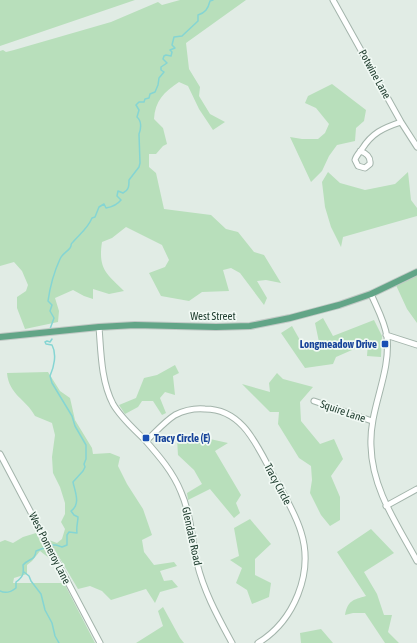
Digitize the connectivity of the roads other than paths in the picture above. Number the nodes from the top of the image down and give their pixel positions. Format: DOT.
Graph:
graph roads {
  1 [pos="333,0"];
  2 [pos="401,122"];
  3 [pos="417,147"];
  4 [pos="360,151"];
  5 [pos="417,272"];
  6 [pos="371,294"];
  7 [pos="99,327"];
  8 [pos="386,335"];
  9 [pos="0,337"];
  10 [pos="417,346"];
  11 [pos="314,401"];
  12 [pos="372,421"];
  13 [pos="146,441"];
  14 [pos="0,454"];
  15 [pos="417,489"];
  16 [pos="386,506"];
  17 [pos="417,561"];
  18 [pos="100,643"];
  19 [pos="232,643"];
  20 [pos="258,643"];
  1 -- 2 [label="street, Potwine Lane"];
  2 -- 3 [label="street, Potwine Lane"];
  2 -- 4 [label="street"];
  5 -- 6 [label="main road, West Street"];
  6 -- 7 [label="main road, West Street"];
  6 -- 8 [label="street"];
  7 -- 9 [label="main road, West Street"];
  7 -- 13 [label="street, Glendale Road"];
  8 -- 10 [label="street"];
  8 -- 12 [label="street"];
  11 -- 12 [label="street, Squire Lane"];
  12 -- 16 [label="street"];
  13 -- 19 [label="street, Glendale Road"];
  13 -- 20 [label="street, Tracy Circle"];
  14 -- 18 [label="street, West Pomeroy Lane"];
  15 -- 16 [label="street"];
  16 -- 17 [label="street"];
}
